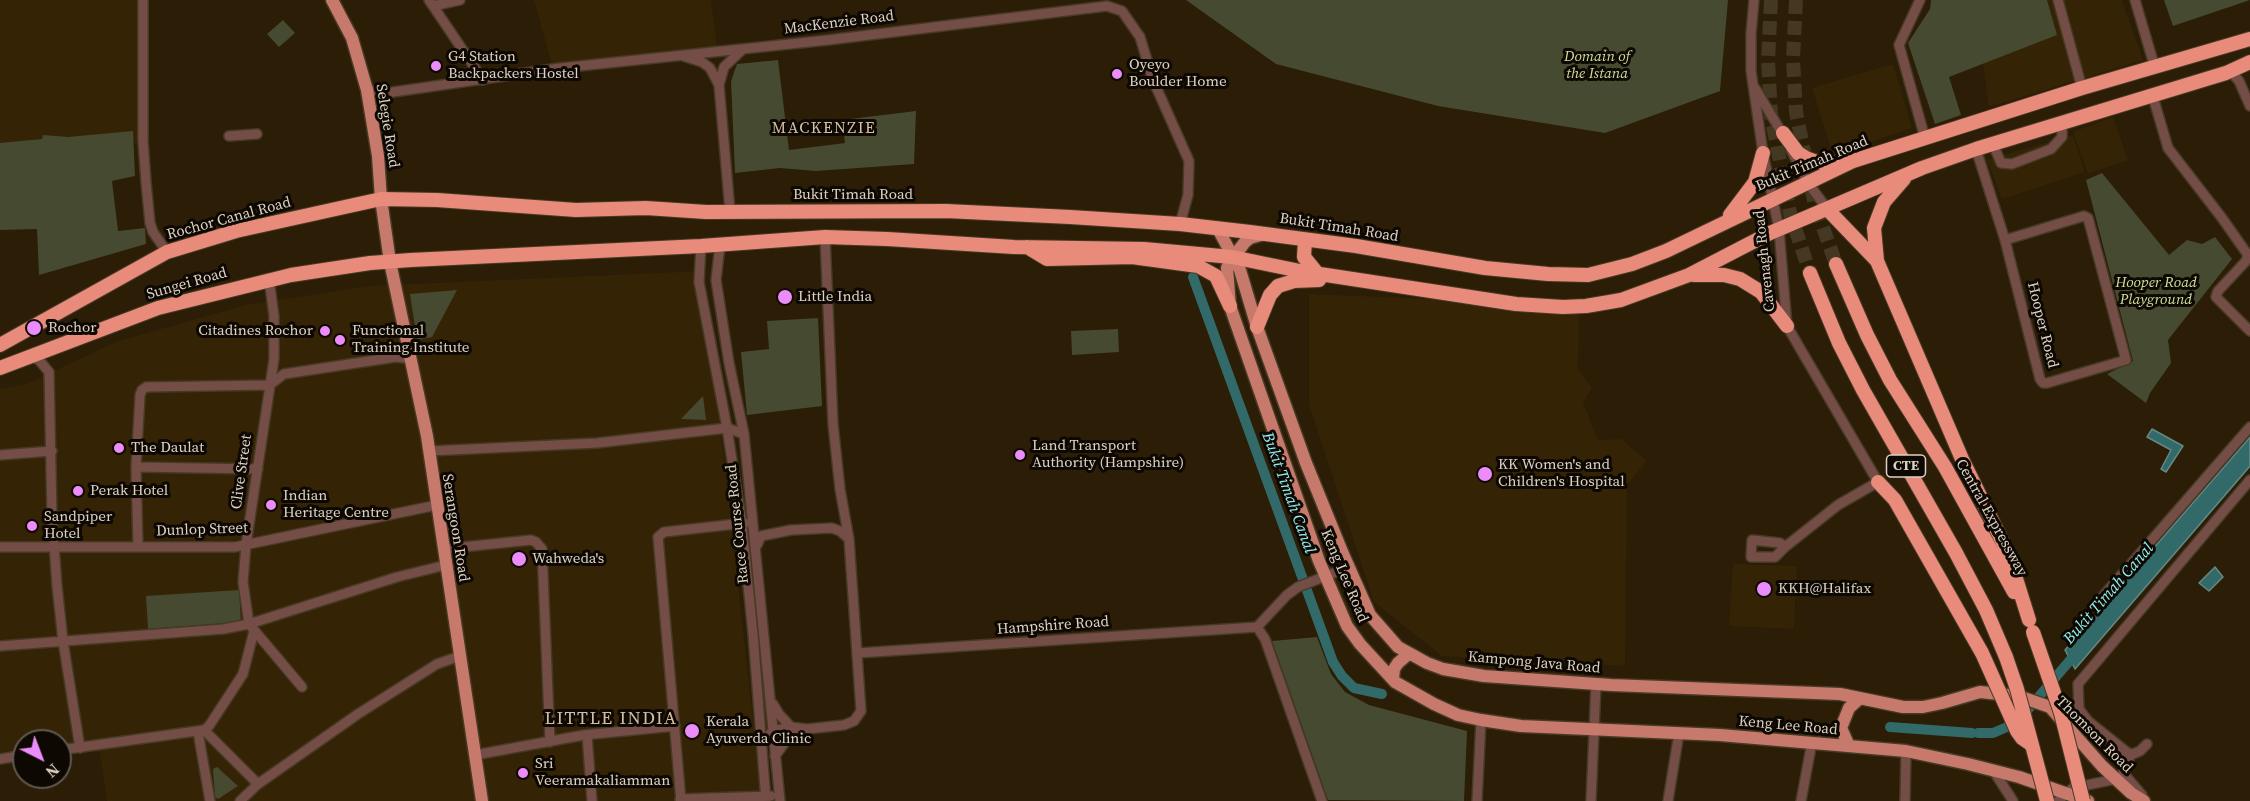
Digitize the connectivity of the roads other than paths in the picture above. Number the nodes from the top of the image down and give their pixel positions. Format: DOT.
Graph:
graph roads {
  1 [pos="143,0"];
  2 [pos="332,0"];
  3 [pos="460,0"];
  4 [pos="1122,0"];
  5 [pos="1754,0"];
  6 [pos="1920,0"];
  7 [pos="2058,0"];
  8 [pos="2135,0"];
  9 [pos="431,3"];
  10 [pos="1122,11"];
  11 [pos="2250,29"];
  12 [pos="2250,39"];
  13 [pos="744,49"];
  14 [pos="681,55"];
  15 [pos="2188,58"];
  16 [pos="2250,62"];
  17 [pos="2155,68"];
  18 [pos="2250,70"];
  19 [pos="2229,73"];
  20 [pos="483,80"];
  21 [pos="719,85"];
  22 [pos="1753,86"];
  23 [pos="2082,88"];
  24 [pos="367,90"];
  25 [pos="2152,97"];
  26 [pos="2250,106"];
  27 [pos="2062,124"];
  28 [pos="1783,133"];
  29 [pos="257,134"];
  30 [pos="229,136"];
  31 [pos="1925,138"];
  32 [pos="1994,144"];
  33 [pos="1976,149"];
  34 [pos="1764,153"];
  35 [pos="1853,161"];
  36 [pos="1907,175"];
  37 [pos="1808,183"];
  38 [pos="381,199"];
  39 [pos="1773,199"];
  40 [pos="1828,210"];
  41 [pos="730,211"];
  42 [pos="1725,221"];
  43 [pos="1180,224"];
  44 [pos="1218,229"];
  45 [pos="1779,229"];
  46 [pos="1268,234"];
  47 [pos="825,237"];
  48 [pos="1305,240"];
  49 [pos="2004,240"];
  50 [pos="720,245"];
  51 [pos="701,246"];
  52 [pos="1027,247"];
  53 [pos="167,252"];
  54 [pos="1232,257"];
  55 [pos="1877,261"];
  56 [pos="390,262"];
  57 [pos="1836,264"];
  58 [pos="1317,273"];
  59 [pos="1810,273"];
  60 [pos="1689,275"];
  61 [pos="1348,278"];
  62 [pos="268,279"];
  63 [pos="1230,306"];
  64 [pos="1787,326"];
  65 [pos="1257,327"];
  66 [pos="2250,331"];
  67 [pos="725,337"];
  68 [pos="710,339"];
  69 [pos="1,342"];
  70 [pos="31,357"];
  71 [pos="407,358"];
  72 [pos="0,368"];
  73 [pos="274,381"];
  74 [pos="2250,427"];
  75 [pos="727,428"];
  76 [pos="744,434"];
  77 [pos="52,451"];
  78 [pos="429,451"];
  79 [pos="0,455"];
  80 [pos="136,467"];
  81 [pos="258,469"];
  82 [pos="2250,480"];
  83 [pos="1878,482"];
  84 [pos="437,505"];
  85 [pos="753,517"];
  86 [pos="742,525"];
  87 [pos="849,539"];
  88 [pos="246,545"];
  89 [pos="0,547"];
  90 [pos="54,547"];
  91 [pos="138,547"];
  92 [pos="756,547"];
  93 [pos="1785,547"];
  94 [pos="443,549"];
  95 [pos="446,566"];
  96 [pos="1349,567"];
  97 [pos="1321,578"];
  98 [pos="2104,595"];
  99 [pos="2031,626"];
  100 [pos="251,627"];
  101 [pos="1257,627"];
  102 [pos="63,641"];
  103 [pos="0,646"];
  104 [pos="858,652"];
  105 [pos="1412,654"];
  106 [pos="460,656"];
  107 [pos="1393,679"];
  108 [pos="1596,684"];
  109 [pos="302,687"];
  110 [pos="2023,698"];
  111 [pos="1859,699"];
  112 [pos="770,700"];
  113 [pos="1481,720"];
  114 [pos="675,726"];
  115 [pos="791,727"];
  116 [pos="1595,728"];
  117 [pos="807,729"];
  118 [pos="201,731"];
  119 [pos="773,731"];
  120 [pos="1679,733"];
  121 [pos="587,735"];
  122 [pos="550,742"];
  123 [pos="1812,742"];
  124 [pos="2146,744"];
  125 [pos="2032,745"];
  126 [pos="1849,746"];
  127 [pos="80,748"];
  128 [pos="2120,748"];
  129 [pos="72,749"];
  130 [pos="763,751"];
  131 [pos="1906,751"];
  132 [pos="476,755"];
  133 [pos="775,756"];
  134 [pos="1993,770"];
  135 [pos="2116,779"];
  136 [pos="258,784"];
  137 [pos="766,798"];
  138 [pos="780,798"];
  139 [pos="481,800"];
  140 [pos="680,800"];
  141 [pos="210,801"];
  142 [pos="240,801"];
  143 [pos="592,801"];
  144 [pos="1322,801"];
  145 [pos="1477,801"];
  146 [pos="1591,801"];
  147 [pos="1668,801"];
  148 [pos="1801,801"];
  149 [pos="1905,801"];
  150 [pos="2013,801"];
  151 [pos="2047,801"];
  152 [pos="2058,801"];
  153 [pos="2083,801"];
  154 [pos="2088,801"];
  155 [pos="2146,801"];
  1 -- 53 [label="street"];
  2 -- 24 [label="main road, Selegie Road"];
  3 -- 9 [label="street"];
  4 -- 10 [label="street"];
  5 -- 22 [label="street, Cavenagh Road"];
  6 -- 31 [label="street"];
  7 -- 23 [label="street"];
  8 -- 17 [label="street"];
  9 -- 20 [label="street"];
  10 -- 13 [label="street, MacKenzie Road"];
  10 -- 43 [label="street"];
  11 -- 15 [label="highway"];
  12 -- 15 [label="highway, Bukit Timah Road"];
  13 -- 14 [label="street, MacKenzie Road"];
  13 -- 21 [label="street"];
  14 -- 20 [label="street, MacKenzie Road"];
  14 -- 21 [label="street"];
  15 -- 17 [label="highway, Bukit Timah Road"];
  16 -- 19 [label="highway"];
  17 -- 23 [label="highway, Bukit Timah Road"];
  18 -- 19 [label="highway"];
  19 -- 25 [label="highway"];
  19 -- 26 [label="street"];
  20 -- 24 [label="street, MacKenzie Road"];
  21 -- 41 [label="street"];
  22 -- 28 [label="street"];
  22 -- 34 [label="street, Cavenagh Road"];
  23 -- 31 [label="highway, Bukit Timah Road"];
  24 -- 38 [label="main road, Selegie Road"];
  25 -- 27 [label="highway"];
  25 -- 66 [label="street"];
  27 -- 32 [label="highway"];
  27 -- 32 [label="street"];
  28 -- 35 [label="highway"];
  28 -- 37 [label="street"];
  29 -- 30 [label="street"];
  31 -- 35 [label="highway, Bukit Timah Road"];
  32 -- 33 [label="highway"];
  33 -- 36 [label="highway"];
  33 -- 49 [label="street, Hooper Road"];
  34 -- 39 [label="street, Cavenagh Road"];
  34 -- 42 [label="highway"];
  35 -- 37 [label="highway, Bukit Timah Road"];
  36 -- 40 [label="highway"];
  36 -- 55 [label="highway"];
  37 -- 39 [label="highway, Bukit Timah Road"];
  37 -- 40 [label="street"];
  38 -- 41 [label="highway, Bukit Timah Road"];
  38 -- 53 [label="highway, Rochor Canal Road"];
  38 -- 56 [label="main road, Selegie Road"];
  39 -- 42 [label="highway, Bukit Timah Road"];
  39 -- 45 [label="street, Cavenagh Road"];
  40 -- 45 [label="highway"];
  40 -- 55 [label="highway"];
  41 -- 43 [label="highway, Bukit Timah Road"];
  42 -- 48 [label="highway, Bukit Timah Road"];
  43 -- 44 [label="highway, Bukit Timah Road"];
  44 -- 46 [label="highway, Bukit Timah Road"];
  44 -- 54 [label="main road, Kampong Java Road"];
  45 -- 60 [label="highway"];
  45 -- 64 [label="street, Cavenagh Road"];
  46 -- 48 [label="highway, Bukit Timah Road"];
  46 -- 54 [label="main road"];
  47 -- 50 [label="highway"];
  47 -- 52 [label="highway"];
  47 -- 87 [label="street"];
  48 -- 58 [label="highway"];
  49 -- 49 [label="street, Hooper Road"];
  50 -- 51 [label="highway"];
  50 -- 67 [label="street, Race Course Road"];
  51 -- 56 [label="highway"];
  51 -- 68 [label="street, Race Course Road"];
  52 -- 54 [label="highway"];
  52 -- 63 [label="highway"];
  53 -- 69 [label="highway, Rochor Canal Road"];
  54 -- 58 [label="highway"];
  54 -- 63 [label="main road, Keng Lee Road"];
  54 -- 65 [label="main road, Kampong Java Road"];
  55 -- 99 [label="highway"];
  56 -- 62 [label="highway, Sungei Road"];
  56 -- 71 [label="main road, Serangoon Road"];
  57 -- 99 [label="highway, Central Expressway / CTE"];
  58 -- 61 [label="highway"];
  59 -- 125 [label="highway, CTE, bridge"];
  60 -- 61 [label="highway"];
  60 -- 64 [label="highway"];
  61 -- 65 [label="highway"];
  62 -- 70 [label="highway, Sungei Road"];
  62 -- 73 [label="street, Clive Street"];
  63 -- 97 [label="main road, Keng Lee Road"];
  64 -- 83 [label="street, Cavenagh Road"];
  65 -- 96 [label="main road, Kampong Java Road"];
  67 -- 68 [label="street"];
  67 -- 76 [label="street, Race Course Road"];
  68 -- 75 [label="street, Race Course Road"];
  70 -- 72 [label="highway, Sungei Road"];
  70 -- 77 [label="street"];
  71 -- 73 [label="street"];
  71 -- 78 [label="main road, Serangoon Road"];
  73 -- 80 [label="street"];
  73 -- 81 [label="street, Clive Street"];
  74 -- 98 [label="street"];
  75 -- 76 [label="street"];
  75 -- 78 [label="street"];
  75 -- 86 [label="street, Race Course Road"];
  76 -- 85 [label="street, Race Course Road"];
  77 -- 79 [label="street"];
  77 -- 90 [label="street"];
  78 -- 84 [label="main road, Serangoon Road"];
  80 -- 81 [label="street"];
  80 -- 91 [label="street"];
  81 -- 88 [label="street, Clive Street"];
  82 -- 128 [label="street"];
  83 -- 93 [label="street"];
  83 -- 125 [label="highway, bridge"];
  84 -- 88 [label="street, Dunlop Street"];
  84 -- 94 [label="main road, Serangoon Road"];
  85 -- 86 [label="street"];
  85 -- 92 [label="street, Race Course Road"];
  86 -- 114 [label="street"];
  86 -- 130 [label="street, Race Course Road"];
  87 -- 92 [label="street"];
  87 -- 104 [label="street"];
  88 -- 91 [label="street, Dunlop Street"];
  88 -- 100 [label="street, Clive Street"];
  89 -- 90 [label="street, Dunlop Street"];
  90 -- 91 [label="street, Dunlop Street"];
  90 -- 102 [label="street"];
  92 -- 112 [label="street, Race Course Road"];
  94 -- 95 [label="main road, Serangoon Road"];
  94 -- 122 [label="street"];
  95 -- 100 [label="street"];
  95 -- 106 [label="main road, Serangoon Road"];
  96 -- 97 [label="street"];
  96 -- 105 [label="main road, Kampong Java Road"];
  97 -- 101 [label="street"];
  97 -- 107 [label="main road, Keng Lee Road"];
  99 -- 153 [label="highway, Central Expressway / CTE, bridge"];
  100 -- 102 [label="street"];
  100 -- 109 [label="street"];
  100 -- 118 [label="street"];
  101 -- 104 [label="street, Hampshire Road"];
  101 -- 144 [label="street"];
  102 -- 103 [label="street"];
  102 -- 127 [label="street"];
  104 -- 117 [label="street"];
  105 -- 107 [label="main road"];
  105 -- 108 [label="main road, Kampong Java Road"];
  106 -- 132 [label="main road, Serangoon Road"];
  106 -- 136 [label="street"];
  107 -- 113 [label="main road, Keng Lee Road"];
  108 -- 111 [label="main road, Kampong Java Road"];
  108 -- 116 [label="street"];
  110 -- 111 [label="main road, Kampong Java Road"];
  110 -- 135 [label="main road, Thomson Road"];
  111 -- 126 [label="main road"];
  112 -- 115 [label="street"];
  112 -- 119 [label="street, Race Course Road"];
  113 -- 116 [label="main road, Keng Lee Road"];
  113 -- 145 [label="street"];
  114 -- 121 [label="street"];
  114 -- 140 [label="street"];
  115 -- 117 [label="street"];
  115 -- 119 [label="street"];
  116 -- 120 [label="main road, Keng Lee Road"];
  116 -- 146 [label="street"];
  117 -- 133 [label="street"];
  118 -- 127 [label="street"];
  118 -- 136 [label="street"];
  118 -- 141 [label="street"];
  119 -- 130 [label="street"];
  119 -- 133 [label="street, Race Course Road"];
  120 -- 123 [label="main road, Keng Lee Road"];
  120 -- 147 [label="street"];
  121 -- 122 [label="street"];
  121 -- 143 [label="street"];
  122 -- 132 [label="street"];
  123 -- 126 [label="main road, Keng Lee Road"];
  123 -- 148 [label="street"];
  124 -- 128 [label="street"];
  125 -- 151 [label="highway, CTE, bridge"];
  126 -- 131 [label="main road, Keng Lee Road"];
  127 -- 129 [label="street"];
  128 -- 155 [label="street"];
  130 -- 137 [label="street, Race Course Road"];
  131 -- 134 [label="main road, Keng Lee Road"];
  131 -- 149 [label="street"];
  132 -- 139 [label="main road, Serangoon Road"];
  133 -- 138 [label="street, Race Course Road"];
  134 -- 150 [label="street"];
  134 -- 154 [label="main road"];
  135 -- 152 [label="street"];
  135 -- 155 [label="main road, Thomson Road"];
  136 -- 142 [label="street"];
  137 -- 138 [label="street"];
  137 -- 140 [label="street"];
}
